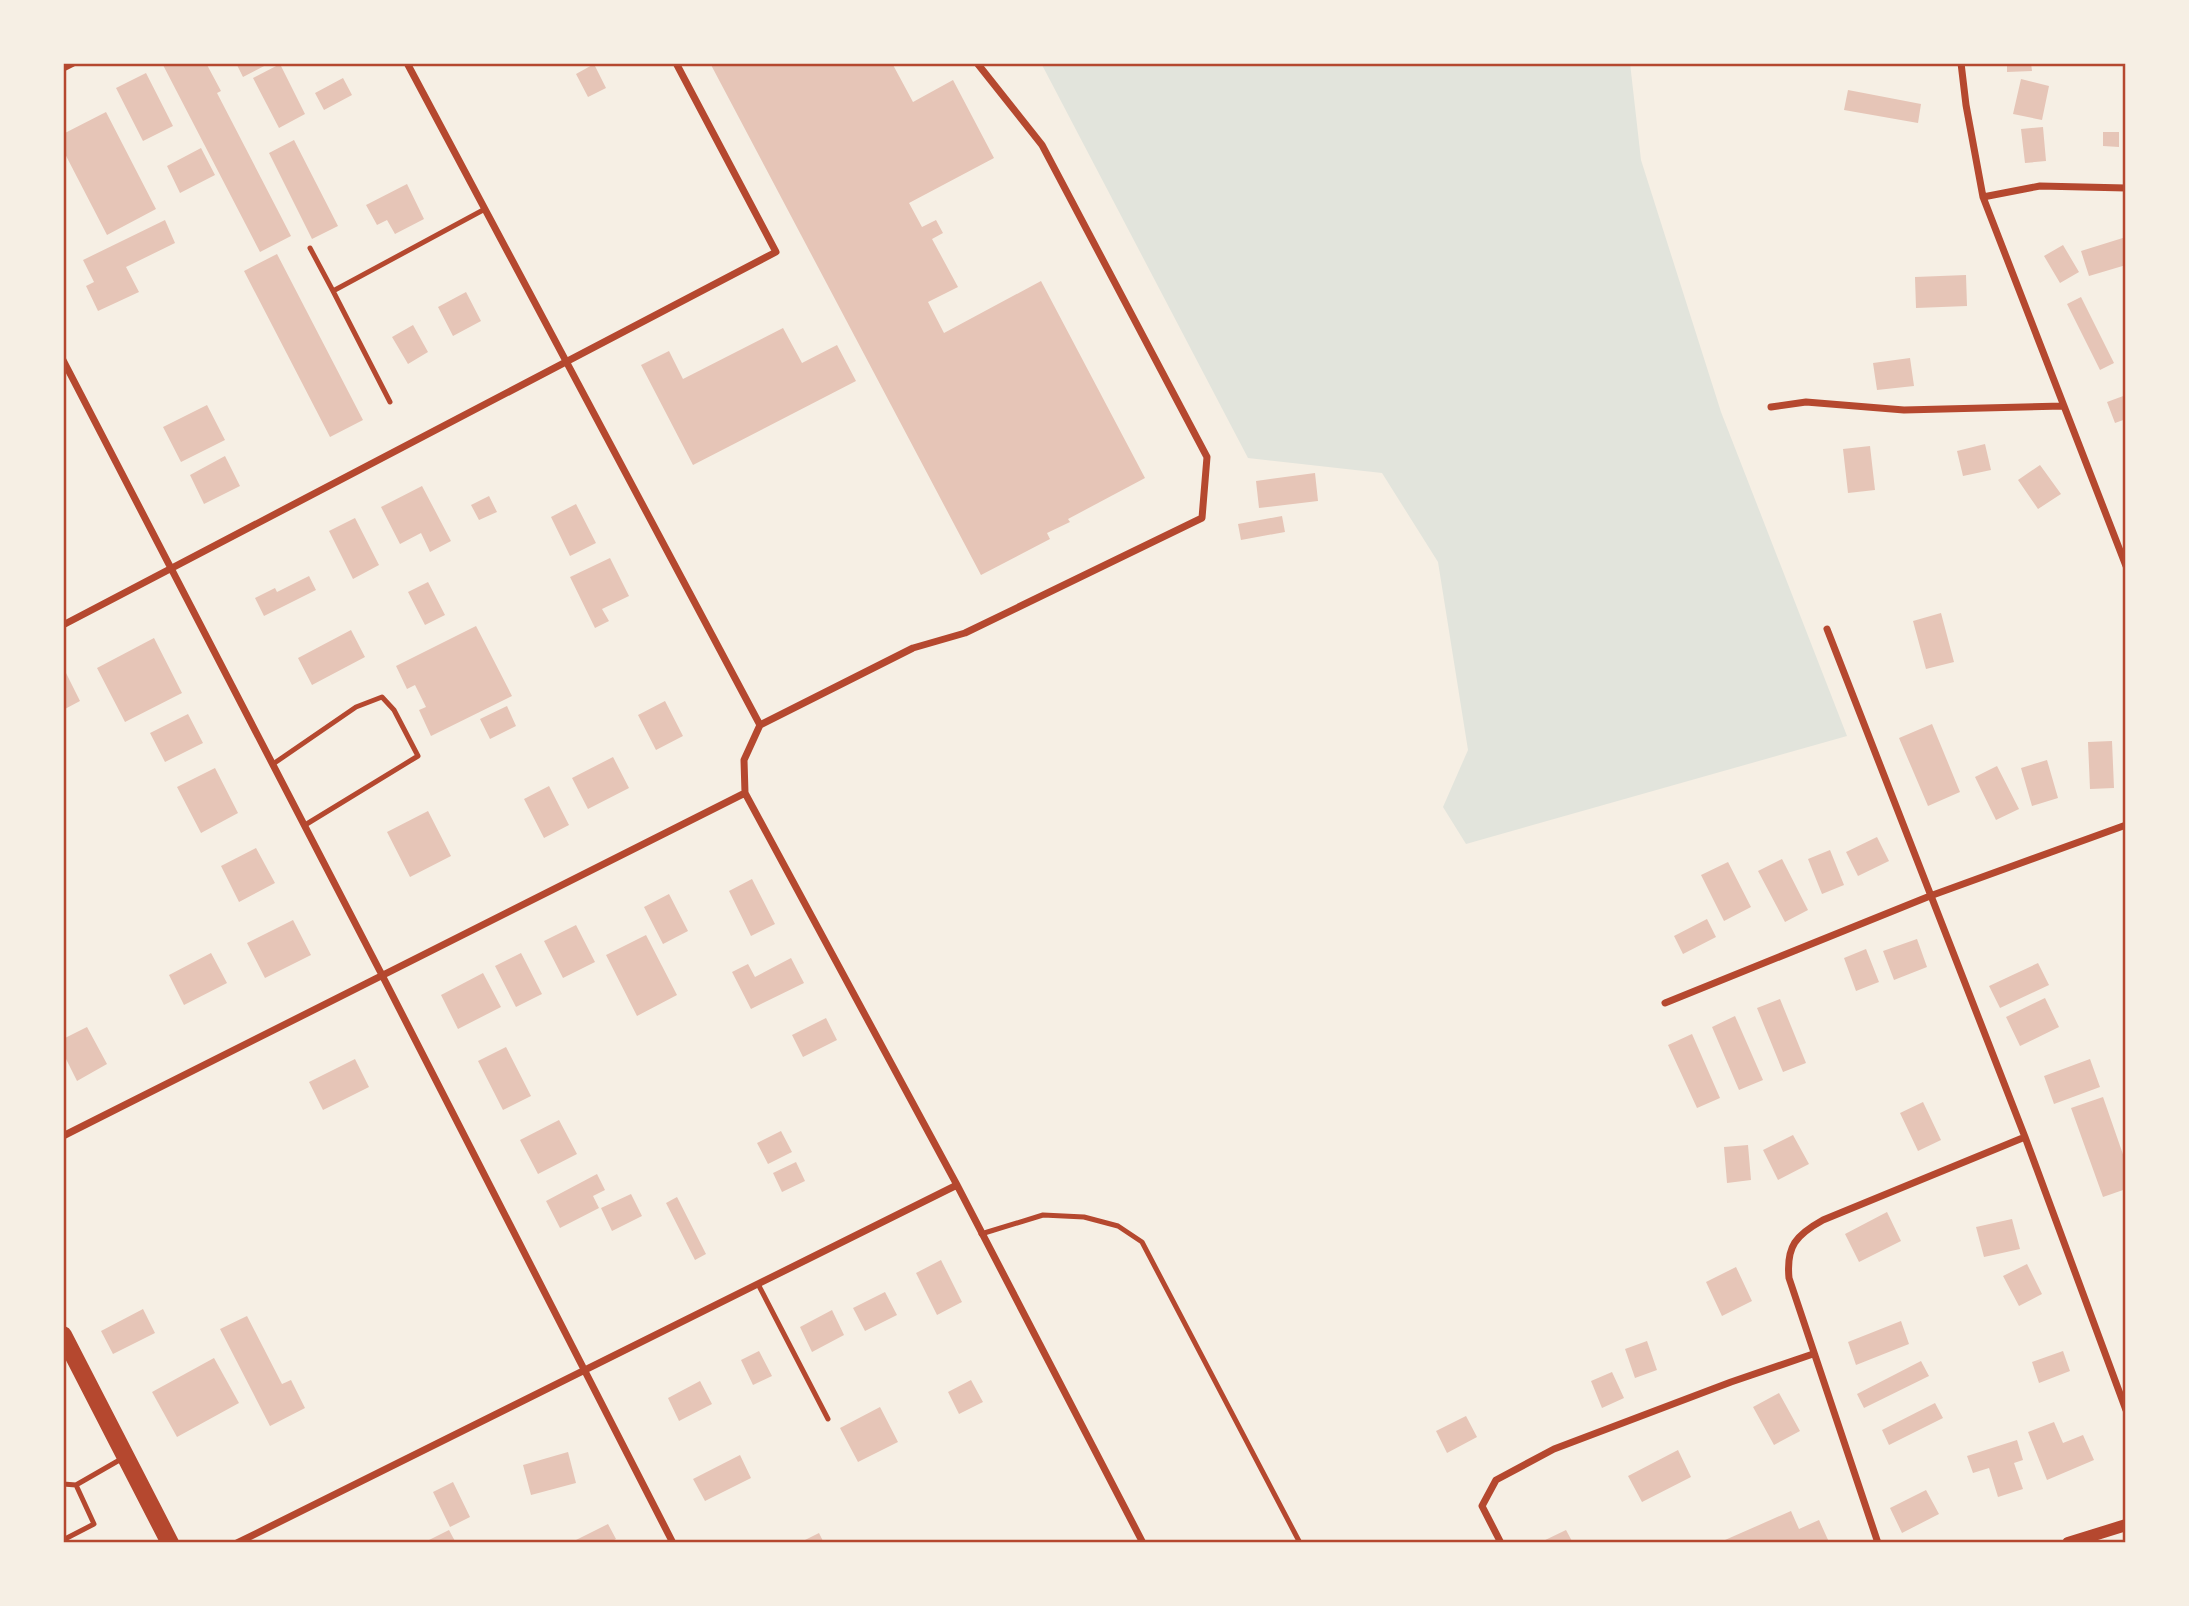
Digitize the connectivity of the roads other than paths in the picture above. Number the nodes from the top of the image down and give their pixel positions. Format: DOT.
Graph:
graph roads {
  1 [pos="73,63"];
  2 [pos="407,63"];
  3 [pos="676,63"];
  4 [pos="977,63"];
  5 [pos="1961,63"];
  6 [pos="63,68"];
  7 [pos="2126,188"];
  8 [pos="1983,197"];
  9 [pos="485,209"];
  10 [pos="310,248"];
  11 [pos="332,291"];
  12 [pos="63,360"];
  13 [pos="567,360"];
  14 [pos="390,402"];
  15 [pos="2063,406"];
  16 [pos="1771,407"];
  17 [pos="2126,566"];
  18 [pos="172,567"];
  19 [pos="63,625"];
  20 [pos="1828,629"];
  21 [pos="760,725"];
  22 [pos="273,764"];
  23 [pos="745,793"];
  24 [pos="305,825"];
  25 [pos="2126,825"];
  26 [pos="1930,896"];
  27 [pos="382,975"];
  28 [pos="1665,1003"];
  29 [pos="63,1136"];
  30 [pos="2025,1137"];
  31 [pos="957,1185"];
  32 [pos="981,1234"];
  33 [pos="758,1284"];
  34 [pos="63,1335"];
  35 [pos="1813,1354"];
  36 [pos="586,1371"];
  37 [pos="2126,1410"];
  38 [pos="828,1419"];
  39 [pos="126,1457"];
  40 [pos="63,1484"];
  41 [pos="76,1485"];
  42 [pos="2126,1525"];
  43 [pos="63,1540"];
  44 [pos="170,1543"];
  45 [pos="237,1543"];
  46 [pos="673,1543"];
  47 [pos="1143,1543"];
  48 [pos="1300,1543"];
  49 [pos="1500,1543"];
  50 [pos="1878,1543"];
  51 [pos="2068,1543"];
  1 -- 6 [label="street"];
  2 -- 9 [label="street"];
  3 -- 13 [label="street"];
  4 -- 21 [label="street"];
  5 -- 8 [label="street"];
  7 -- 8 [label="street"];
  8 -- 15 [label="street"];
  9 -- 11 [label="lane"];
  9 -- 13 [label="street"];
  10 -- 11 [label="lane"];
  11 -- 14 [label="lane"];
  12 -- 18 [label="street"];
  13 -- 18 [label="street"];
  13 -- 21 [label="street"];
  15 -- 16 [label="street"];
  15 -- 17 [label="street"];
  18 -- 19 [label="street"];
  18 -- 22 [label="street"];
  20 -- 26 [label="street"];
  21 -- 23 [label="street"];
  22 -- 24 [label="street"];
  22 -- 24 [label="lane"];
  23 -- 27 [label="street"];
  23 -- 31 [label="street"];
  24 -- 27 [label="street"];
  25 -- 26 [label="street"];
  26 -- 28 [label="street"];
  26 -- 30 [label="street"];
  27 -- 29 [label="street"];
  27 -- 36 [label="street"];
  30 -- 35 [label="street"];
  30 -- 37 [label="street"];
  31 -- 32 [label="street"];
  31 -- 33 [label="street"];
  32 -- 47 [label="street"];
  32 -- 48 [label="lane"];
  33 -- 36 [label="street"];
  33 -- 38 [label="lane"];
  34 -- 39 [label="main road"];
  35 -- 49 [label="street"];
  35 -- 50 [label="street"];
  36 -- 45 [label="street"];
  36 -- 46 [label="street"];
  39 -- 41 [label="lane"];
  39 -- 44 [label="main road"];
  40 -- 41 [label="lane"];
  41 -- 43 [label="lane"];
  42 -- 51 [label="street"];
}
